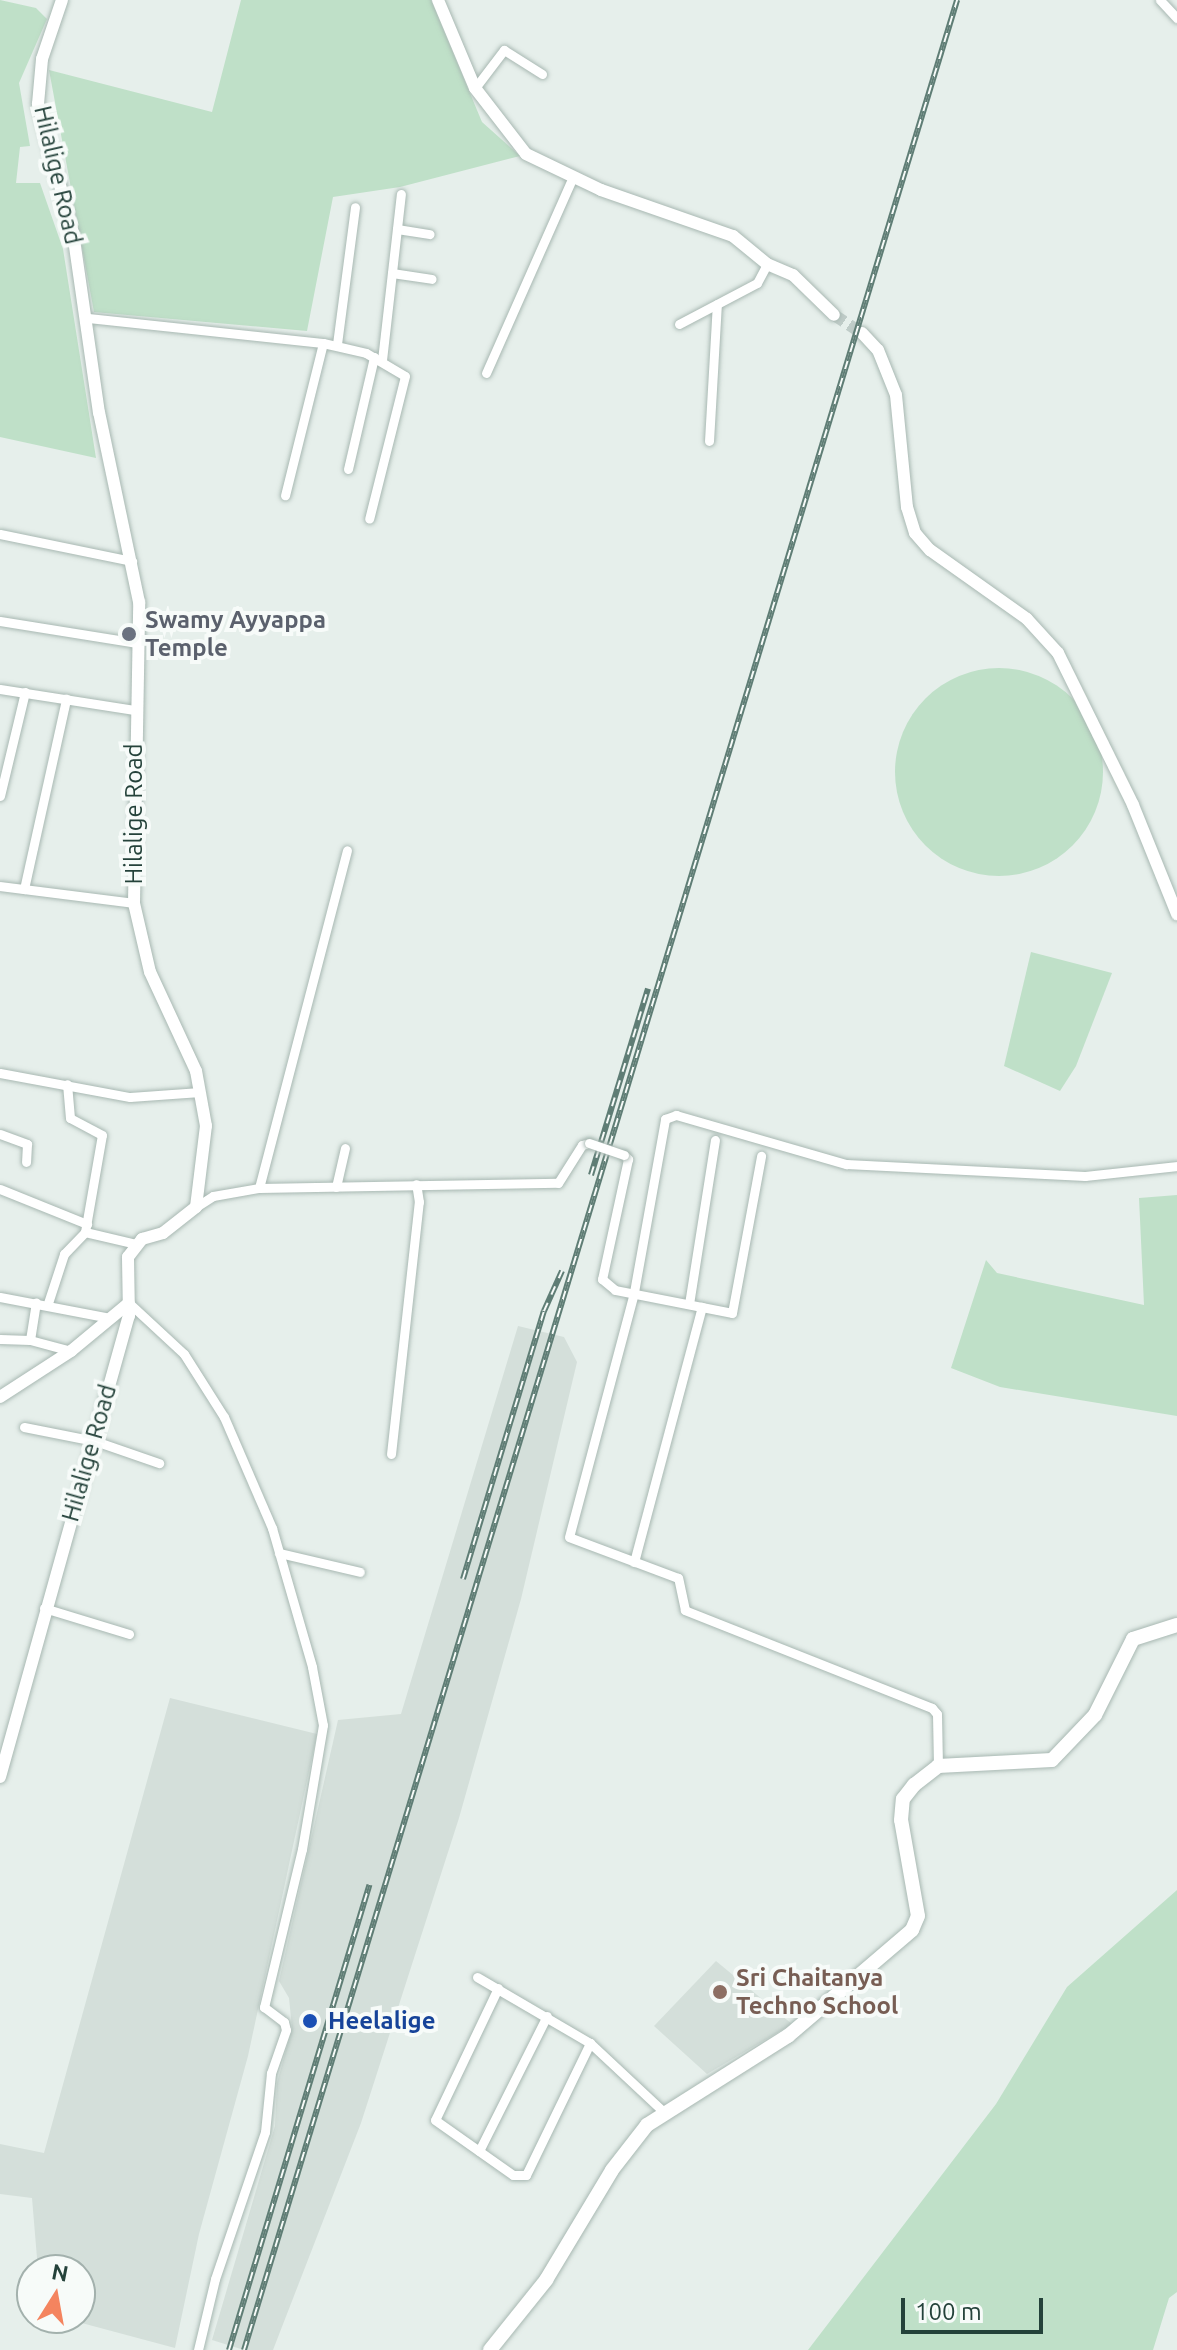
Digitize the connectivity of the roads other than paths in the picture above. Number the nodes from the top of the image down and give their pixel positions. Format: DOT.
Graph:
graph roads {
  1 [pos="62,0"];
  2 [pos="438,0"];
  3 [pos="1160,0"];
  4 [pos="1177,18"];
  5 [pos="542,74"];
  6 [pos="475,88"];
  7 [pos="573,177"];
  8 [pos="401,194"];
  9 [pos="355,207"];
  10 [pos="397,229"];
  11 [pos="430,234"];
  12 [pos="767,264"];
  13 [pos="392,273"];
  14 [pos="432,279"];
  15 [pos="717,304"];
  16 [pos="834,315"];
  17 [pos="88,318"];
  18 [pos="679,324"];
  19 [pos="862,333"];
  20 [pos="323,343"];
  21 [pos="337,344"];
  22 [pos="378,359"];
  23 [pos="486,373"];
  24 [pos="709,441"];
  25 [pos="348,469"];
  26 [pos="285,495"];
  27 [pos="369,519"];
  28 [pos="0,534"];
  29 [pos="132,561"];
  30 [pos="0,621"];
  31 [pos="137,643"];
  32 [pos="0,689"];
  33 [pos="25,692"];
  34 [pos="66,699"];
  35 [pos="134,710"];
  36 [pos="0,796"];
  37 [pos="347,850"];
  38 [pos="0,886"];
  39 [pos="24,889"];
  40 [pos="134,903"];
  41 [pos="1177,914"];
  42 [pos="0,1073"];
  43 [pos="67,1084"];
  44 [pos="200,1092"];
  45 [pos="0,1134"];
  46 [pos="715,1140"];
  47 [pos="345,1148"];
  48 [pos="761,1156"];
  49 [pos="26,1162"];
  50 [pos="1177,1166"];
  51 [pos="416,1184"];
  52 [pos="336,1187"];
  53 [pos="259,1188"];
  54 [pos="0,1189"];
  55 [pos="196,1207"];
  56 [pos="86,1228"];
  57 [pos="136,1244"];
  58 [pos="634,1292"];
  59 [pos="0,1297"];
  60 [pos="36,1302"];
  61 [pos="48,1303"];
  62 [pos="129,1303"];
  63 [pos="689,1304"];
  64 [pos="702,1307"];
  65 [pos="110,1318"];
  66 [pos="0,1339"];
  67 [pos="30,1340"];
  68 [pos="71,1351"];
  69 [pos="0,1397"];
  70 [pos="24,1427"];
  71 [pos="95,1441"];
  72 [pos="391,1454"];
  73 [pos="159,1463"];
  74 [pos="279,1553"];
  75 [pos="634,1562"];
  76 [pos="360,1572"];
  77 [pos="44,1608"];
  78 [pos="1177,1625"];
  79 [pos="129,1634"];
  80 [pos="938,1766"];
  81 [pos="0,1777"];
  82 [pos="477,1977"];
  83 [pos="498,1988"];
  84 [pos="547,2016"];
  85 [pos="590,2043"];
  86 [pos="666,2114"];
  87 [pos="479,2151"];
  88 [pos="198,2350"];
  89 [pos="490,2350"];
  1 -- 17 [label="street, Hilalige Road"];
  2 -- 6 [label="street"];
  3 -- 4 [label="street"];
  5 -- 6 [label="street"];
  6 -- 7 [label="street"];
  7 -- 12 [label="street"];
  7 -- 23 [label="street"];
  8 -- 10 [label="street"];
  9 -- 21 [label="street"];
  10 -- 11 [label="street"];
  10 -- 13 [label="street"];
  12 -- 15 [label="street"];
  12 -- 16 [label="street"];
  13 -- 14 [label="street"];
  13 -- 22 [label="street"];
  15 -- 18 [label="street"];
  15 -- 24 [label="street"];
  17 -- 20 [label="street"];
  17 -- 29 [label="street, Hilalige Road"];
  19 -- 41 [label="street"];
  20 -- 21 [label="street"];
  20 -- 26 [label="street"];
  21 -- 22 [label="street"];
  22 -- 25 [label="street"];
  22 -- 27 [label="street"];
  28 -- 29 [label="street"];
  29 -- 31 [label="street, Hilalige Road"];
  30 -- 31 [label="street"];
  31 -- 35 [label="street, Hilalige Road"];
  32 -- 33 [label="street"];
  33 -- 34 [label="street"];
  33 -- 36 [label="street"];
  34 -- 35 [label="street"];
  34 -- 39 [label="street"];
  35 -- 40 [label="street, Hilalige Road"];
  37 -- 53 [label="street"];
  38 -- 39 [label="street"];
  39 -- 40 [label="street"];
  40 -- 44 [label="street, Hilalige Road"];
  42 -- 43 [label="street"];
  43 -- 44 [label="street"];
  43 -- 56 [label="street"];
  44 -- 55 [label="street, Hilalige Road"];
  45 -- 49 [label="street"];
  46 -- 63 [label="street"];
  47 -- 52 [label="street"];
  48 -- 64 [label="street"];
  50 -- 58 [label="street"];
  51 -- 52 [label="street"];
  51 -- 58 [label="street, bridge"];
  51 -- 72 [label="street"];
  52 -- 53 [label="street"];
  53 -- 55 [label="street"];
  54 -- 56 [label="street"];
  55 -- 57 [label="street"];
  56 -- 57 [label="street"];
  56 -- 61 [label="street"];
  57 -- 62 [label="street, Hilalige Road"];
  58 -- 63 [label="street"];
  58 -- 75 [label="street"];
  59 -- 60 [label="street"];
  60 -- 61 [label="street"];
  60 -- 67 [label="street"];
  61 -- 65 [label="street"];
  62 -- 65 [label="street"];
  62 -- 71 [label="street, Hilalige Road"];
  62 -- 74 [label="street"];
  63 -- 64 [label="street"];
  64 -- 75 [label="street"];
  65 -- 68 [label="street"];
  66 -- 67 [label="street"];
  67 -- 68 [label="street"];
  68 -- 69 [label="street"];
  70 -- 71 [label="street"];
  71 -- 73 [label="street"];
  71 -- 77 [label="street, Hilalige Road"];
  74 -- 76 [label="street"];
  74 -- 88 [label="street"];
  75 -- 80 [label="street"];
  77 -- 79 [label="street"];
  77 -- 81 [label="street, Hilalige Road"];
  78 -- 80 [label="main road"];
  80 -- 86 [label="main road"];
  82 -- 83 [label="street"];
  83 -- 84 [label="street"];
  83 -- 87 [label="street"];
  84 -- 85 [label="street"];
  84 -- 87 [label="street"];
  85 -- 86 [label="street"];
  85 -- 87 [label="street"];
  86 -- 89 [label="main road"];
}
